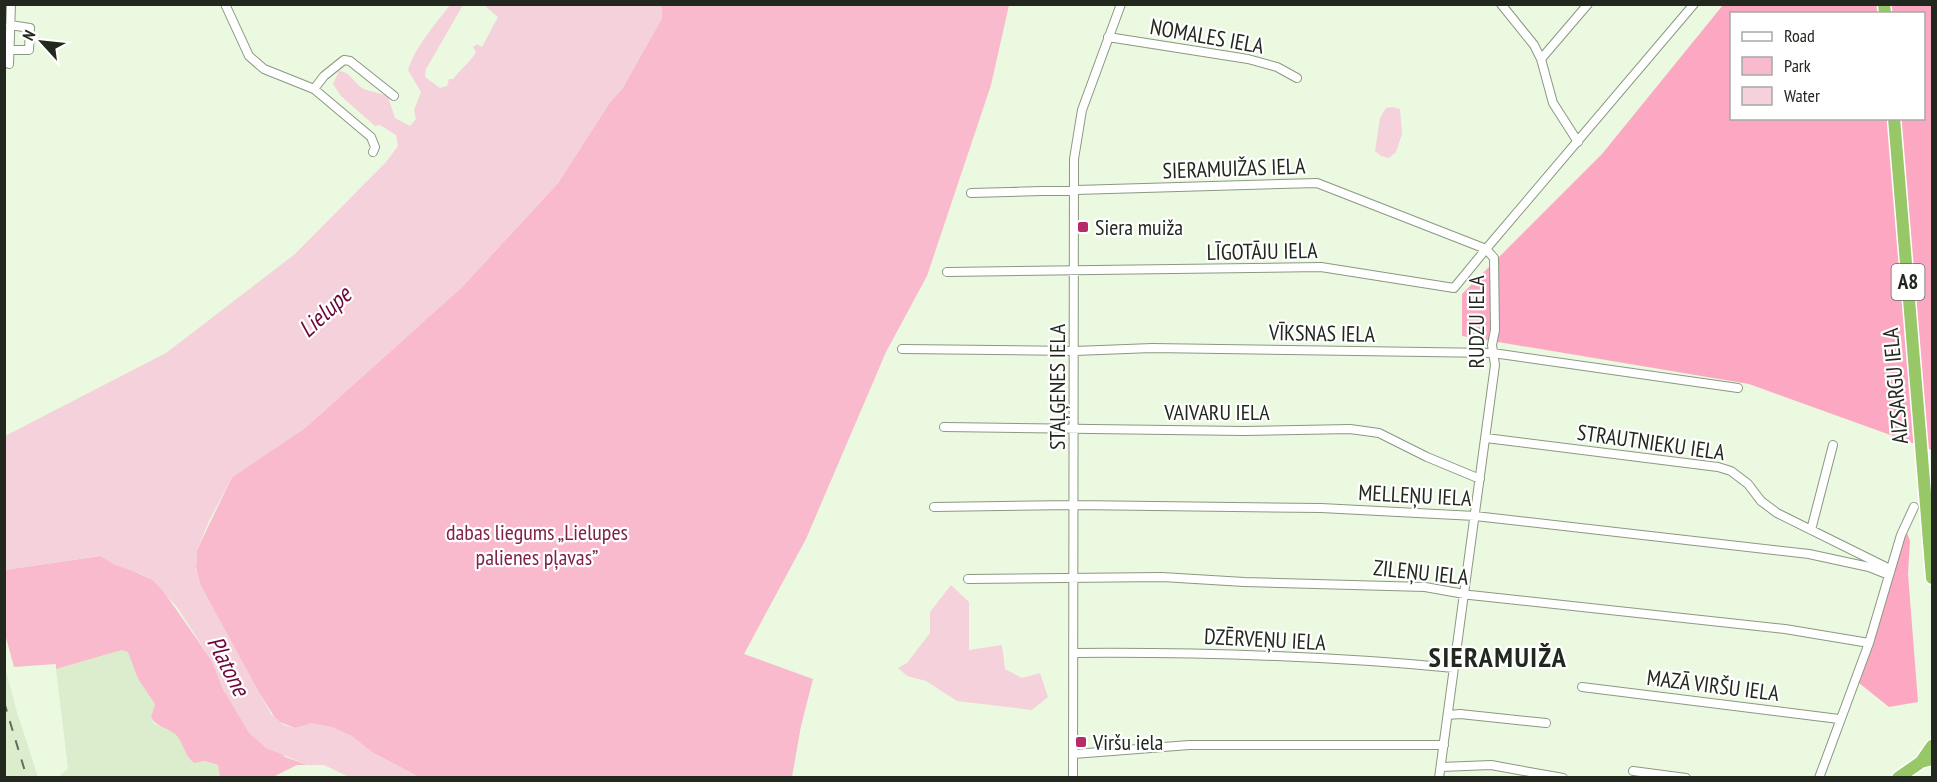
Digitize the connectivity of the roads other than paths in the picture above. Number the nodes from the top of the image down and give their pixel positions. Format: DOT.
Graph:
graph roads {
  1 [pos="11,4"];
  2 [pos="225,4"];
  3 [pos="1121,4"];
  4 [pos="1501,4"];
  5 [pos="1588,4"];
  6 [pos="1694,4"];
  7 [pos="10,25"];
  8 [pos="1108,38"];
  9 [pos="9,50"];
  10 [pos="1541,58"];
  11 [pos="9,64"];
  12 [pos="1297,78"];
  13 [pos="314,89"];
  14 [pos="394,96"];
  15 [pos="1894,120"];
  16 [pos="1578,142"];
  17 [pos="373,152"];
  18 [pos="1075,191"];
  19 [pos="971,193"];
  20 [pos="1486,249"];
  21 [pos="947,272"];
  22 [pos="1075,272"];
  23 [pos="902,349"];
  24 [pos="1075,351"];
  25 [pos="1493,353"];
  26 [pos="1738,388"];
  27 [pos="944,427"];
  28 [pos="1075,429"];
  29 [pos="1486,438"];
  30 [pos="1833,445"];
  31 [pos="1480,479"];
  32 [pos="1075,505"];
  33 [pos="934,507"];
  34 [pos="1914,507"];
  35 [pos="1475,516"];
  36 [pos="1810,530"];
  37 [pos="1889,572"];
  38 [pos="1073,577"];
  39 [pos="1932,578"];
  40 [pos="968,579"];
  41 [pos="1464,594"];
  42 [pos="1869,643"];
  43 [pos="1073,653"];
  44 [pos="1455,668"];
  45 [pos="1582,687"];
  46 [pos="1448,716"];
  47 [pos="1839,720"];
  48 [pos="1546,723"];
  49 [pos="1444,745"];
  50 [pos="1932,746"];
  51 [pos="1074,754"];
  52 [pos="1927,760"];
  53 [pos="1441,767"];
  54 [pos="1633,771"];
  55 [pos="1073,777"];
  56 [pos="1440,777"];
  57 [pos="1563,777"];
  58 [pos="1686,777"];
  59 [pos="1819,777"];
  60 [pos="1898,777"];
  1 -- 7 [label="street"];
  2 -- 13 [label="street"];
  3 -- 8 [label="street, STAĻĢENES IELA"];
  4 -- 10 [label="street"];
  5 -- 10 [label="street"];
  6 -- 16 [label="street, RUDZU IELA"];
  7 -- 9 [label="street"];
  7 -- 9 [label="street"];
  8 -- 12 [label="street, NOMALES IELA"];
  8 -- 18 [label="street, STAĻĢENES IELA"];
  9 -- 11 [label="street"];
  10 -- 16 [label="street"];
  13 -- 14 [label="street"];
  13 -- 17 [label="street"];
  15 -- 39 [label="highway, AIZSARGU IELA / A8"];
  16 -- 20 [label="street, RUDZU IELA"];
  18 -- 19 [label="street, SIERAMUIŽAS IELA"];
  18 -- 20 [label="street, SIERAMUIŽAS IELA"];
  18 -- 22 [label="street, STAĻĢENES IELA"];
  20 -- 22 [label="street, LĪGOTĀJU IELA"];
  20 -- 25 [label="street, RUDZU IELA"];
  21 -- 22 [label="street, LĪGOTĀJU IELA"];
  22 -- 24 [label="street, STAĻĢENES IELA"];
  23 -- 24 [label="street, VĪKSNAS IELA"];
  24 -- 25 [label="street, VĪKSNAS IELA"];
  24 -- 28 [label="street, STAĻĢENES IELA"];
  25 -- 26 [label="street, VĪKSNAS IELA"];
  25 -- 29 [label="street, RUDZU IELA"];
  27 -- 28 [label="street, VAIVARU IELA"];
  28 -- 31 [label="street, VAIVARU IELA"];
  28 -- 32 [label="street, STAĻĢENES IELA"];
  29 -- 31 [label="street, RUDZU IELA"];
  29 -- 36 [label="street, STRAUTNIEKU IELA"];
  30 -- 36 [label="street"];
  31 -- 35 [label="street, RUDZU IELA"];
  32 -- 33 [label="street, MELLEŅU IELA"];
  32 -- 35 [label="street, MELLEŅU IELA"];
  32 -- 38 [label="street, STAĻĢENES IELA"];
  34 -- 37 [label="street"];
  35 -- 37 [label="street, MELLEŅU IELA"];
  35 -- 41 [label="street, RUDZU IELA"];
  36 -- 37 [label="street, STRAUTNIEKU IELA"];
  37 -- 42 [label="street"];
  38 -- 40 [label="street, ZILEŅU IELA"];
  38 -- 41 [label="street, ZILEŅU IELA"];
  38 -- 43 [label="street, STAĻĢENES IELA"];
  41 -- 42 [label="street, ZILEŅU IELA"];
  41 -- 44 [label="street, RUDZU IELA"];
  42 -- 47 [label="street"];
  43 -- 44 [label="street, DZĒRVEŅU IELA"];
  43 -- 51 [label="street, STAĻĢENES IELA"];
  44 -- 46 [label="street, RUDZU IELA"];
  45 -- 47 [label="street, MAZĀ VIRŠU IELA"];
  46 -- 48 [label="street"];
  46 -- 49 [label="street, RUDZU IELA"];
  47 -- 59 [label="street"];
  49 -- 51 [label="street"];
  49 -- 53 [label="street, RUDZU IELA"];
  50 -- 52 [label="highway"];
  51 -- 55 [label="street, STAĻĢENES IELA"];
  52 -- 60 [label="highway"];
  53 -- 56 [label="street, RUDZU IELA"];
  53 -- 57 [label="street"];
  54 -- 58 [label="street"];
}
